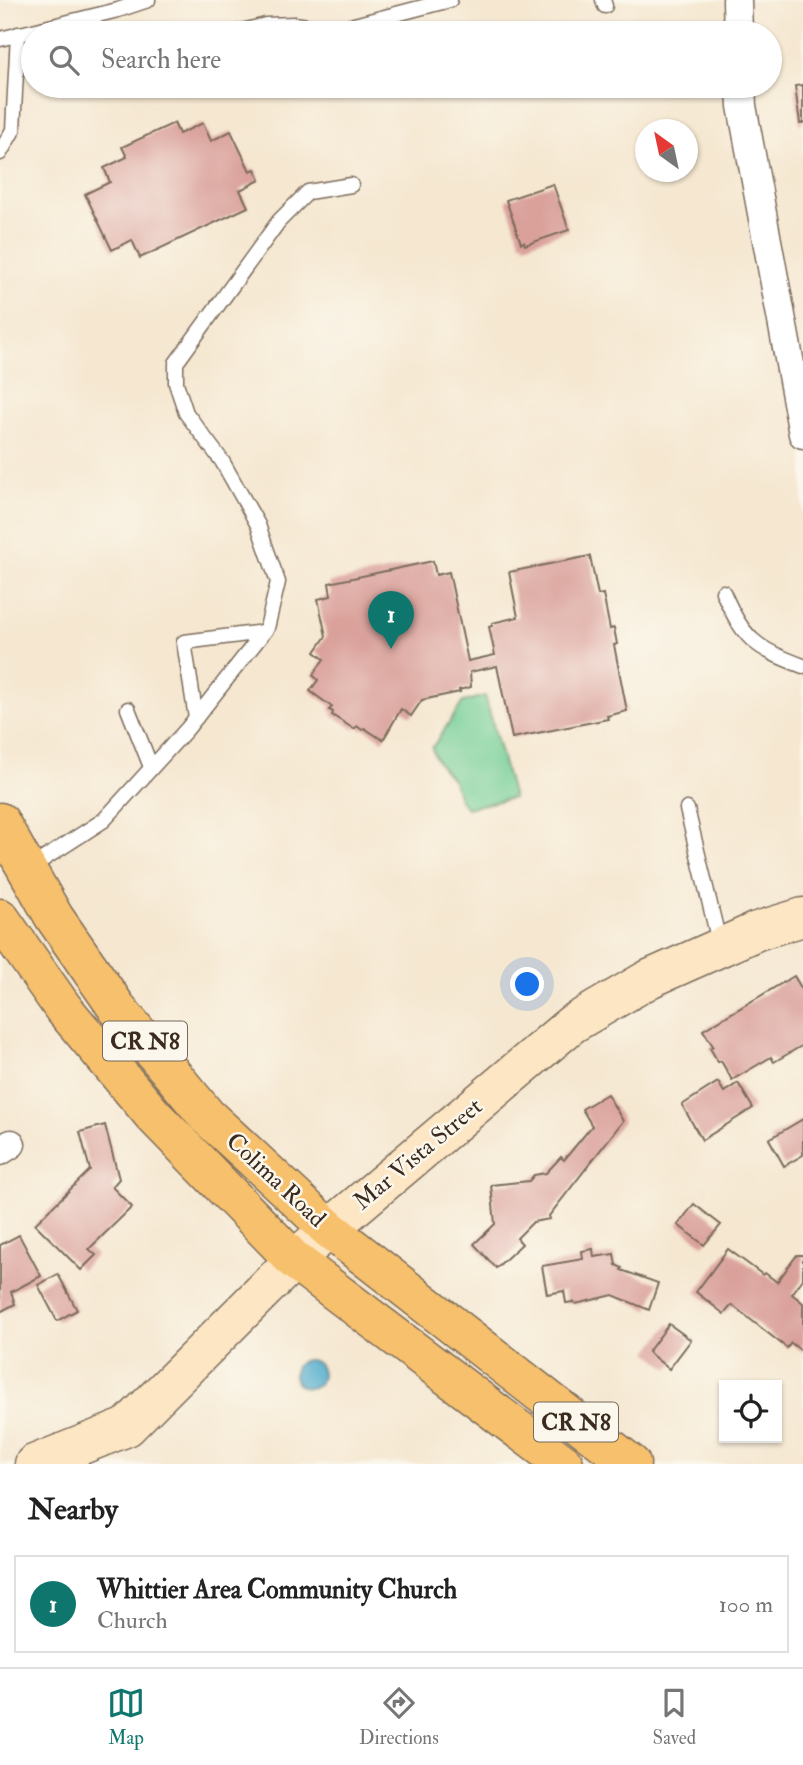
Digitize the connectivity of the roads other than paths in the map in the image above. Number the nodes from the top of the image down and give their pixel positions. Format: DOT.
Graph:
graph roads {
  1 [pos="148,0"];
  2 [pos="450,0"];
  3 [pos="737,0"];
  4 [pos="73,21"];
  5 [pos="370,21"];
  6 [pos="738,21"];
  7 [pos="19,34"];
  8 [pos="0,39"];
  9 [pos="17,60"];
  10 [pos="21,60"];
  11 [pos="742,98"];
  12 [pos="0,153"];
  13 [pos="351,185"];
  14 [pos="803,434"];
  15 [pos="723,592"];
  16 [pos="264,632"];
  17 [pos="803,666"];
  18 [pos="128,709"];
  19 [pos="196,718"];
  20 [pos="151,767"];
  21 [pos="687,809"];
  22 [pos="0,822"];
  23 [pos="27,870"];
  24 [pos="803,917"];
  25 [pos="0,918"];
  26 [pos="721,947"];
  27 [pos="329,1229"];
  28 [pos="294,1260"];
  29 [pos="55,1461"];
  30 [pos="564,1464"];
  31 [pos="631,1464"];
  1 -- 4 [label="lane"];
  2 -- 5 [label="lane"];
  3 -- 6 [label="street"];
  7 -- 8 [label="lane"];
  7 -- 9 [label="lane"];
  9 -- 10 [label="lane"];
  9 -- 12 [label="lane"];
  11 -- 14 [label="street"];
  13 -- 16 [label="lane"];
  15 -- 17 [label="lane"];
  16 -- 19 [label="lane"];
  16 -- 19 [label="lane"];
  18 -- 20 [label="lane"];
  19 -- 20 [label="lane"];
  20 -- 23 [label="lane"];
  21 -- 26 [label="lane"];
  22 -- 23 [label="main road, Colima Road / CR N8"];
  23 -- 27 [label="main road, Colima Road / CR N8"];
  24 -- 26 [label="street, Mar Vista Street"];
  25 -- 28 [label="main road, Colima Road / CR N8"];
  26 -- 27 [label="street, Mar Vista Street"];
  27 -- 28 [label="street, Mar Vista Street"];
  27 -- 31 [label="main road, Colima Road / CR N8"];
  28 -- 29 [label="street, Mar Vista Street"];
  28 -- 30 [label="main road, Colima Road / CR N8"];
}
